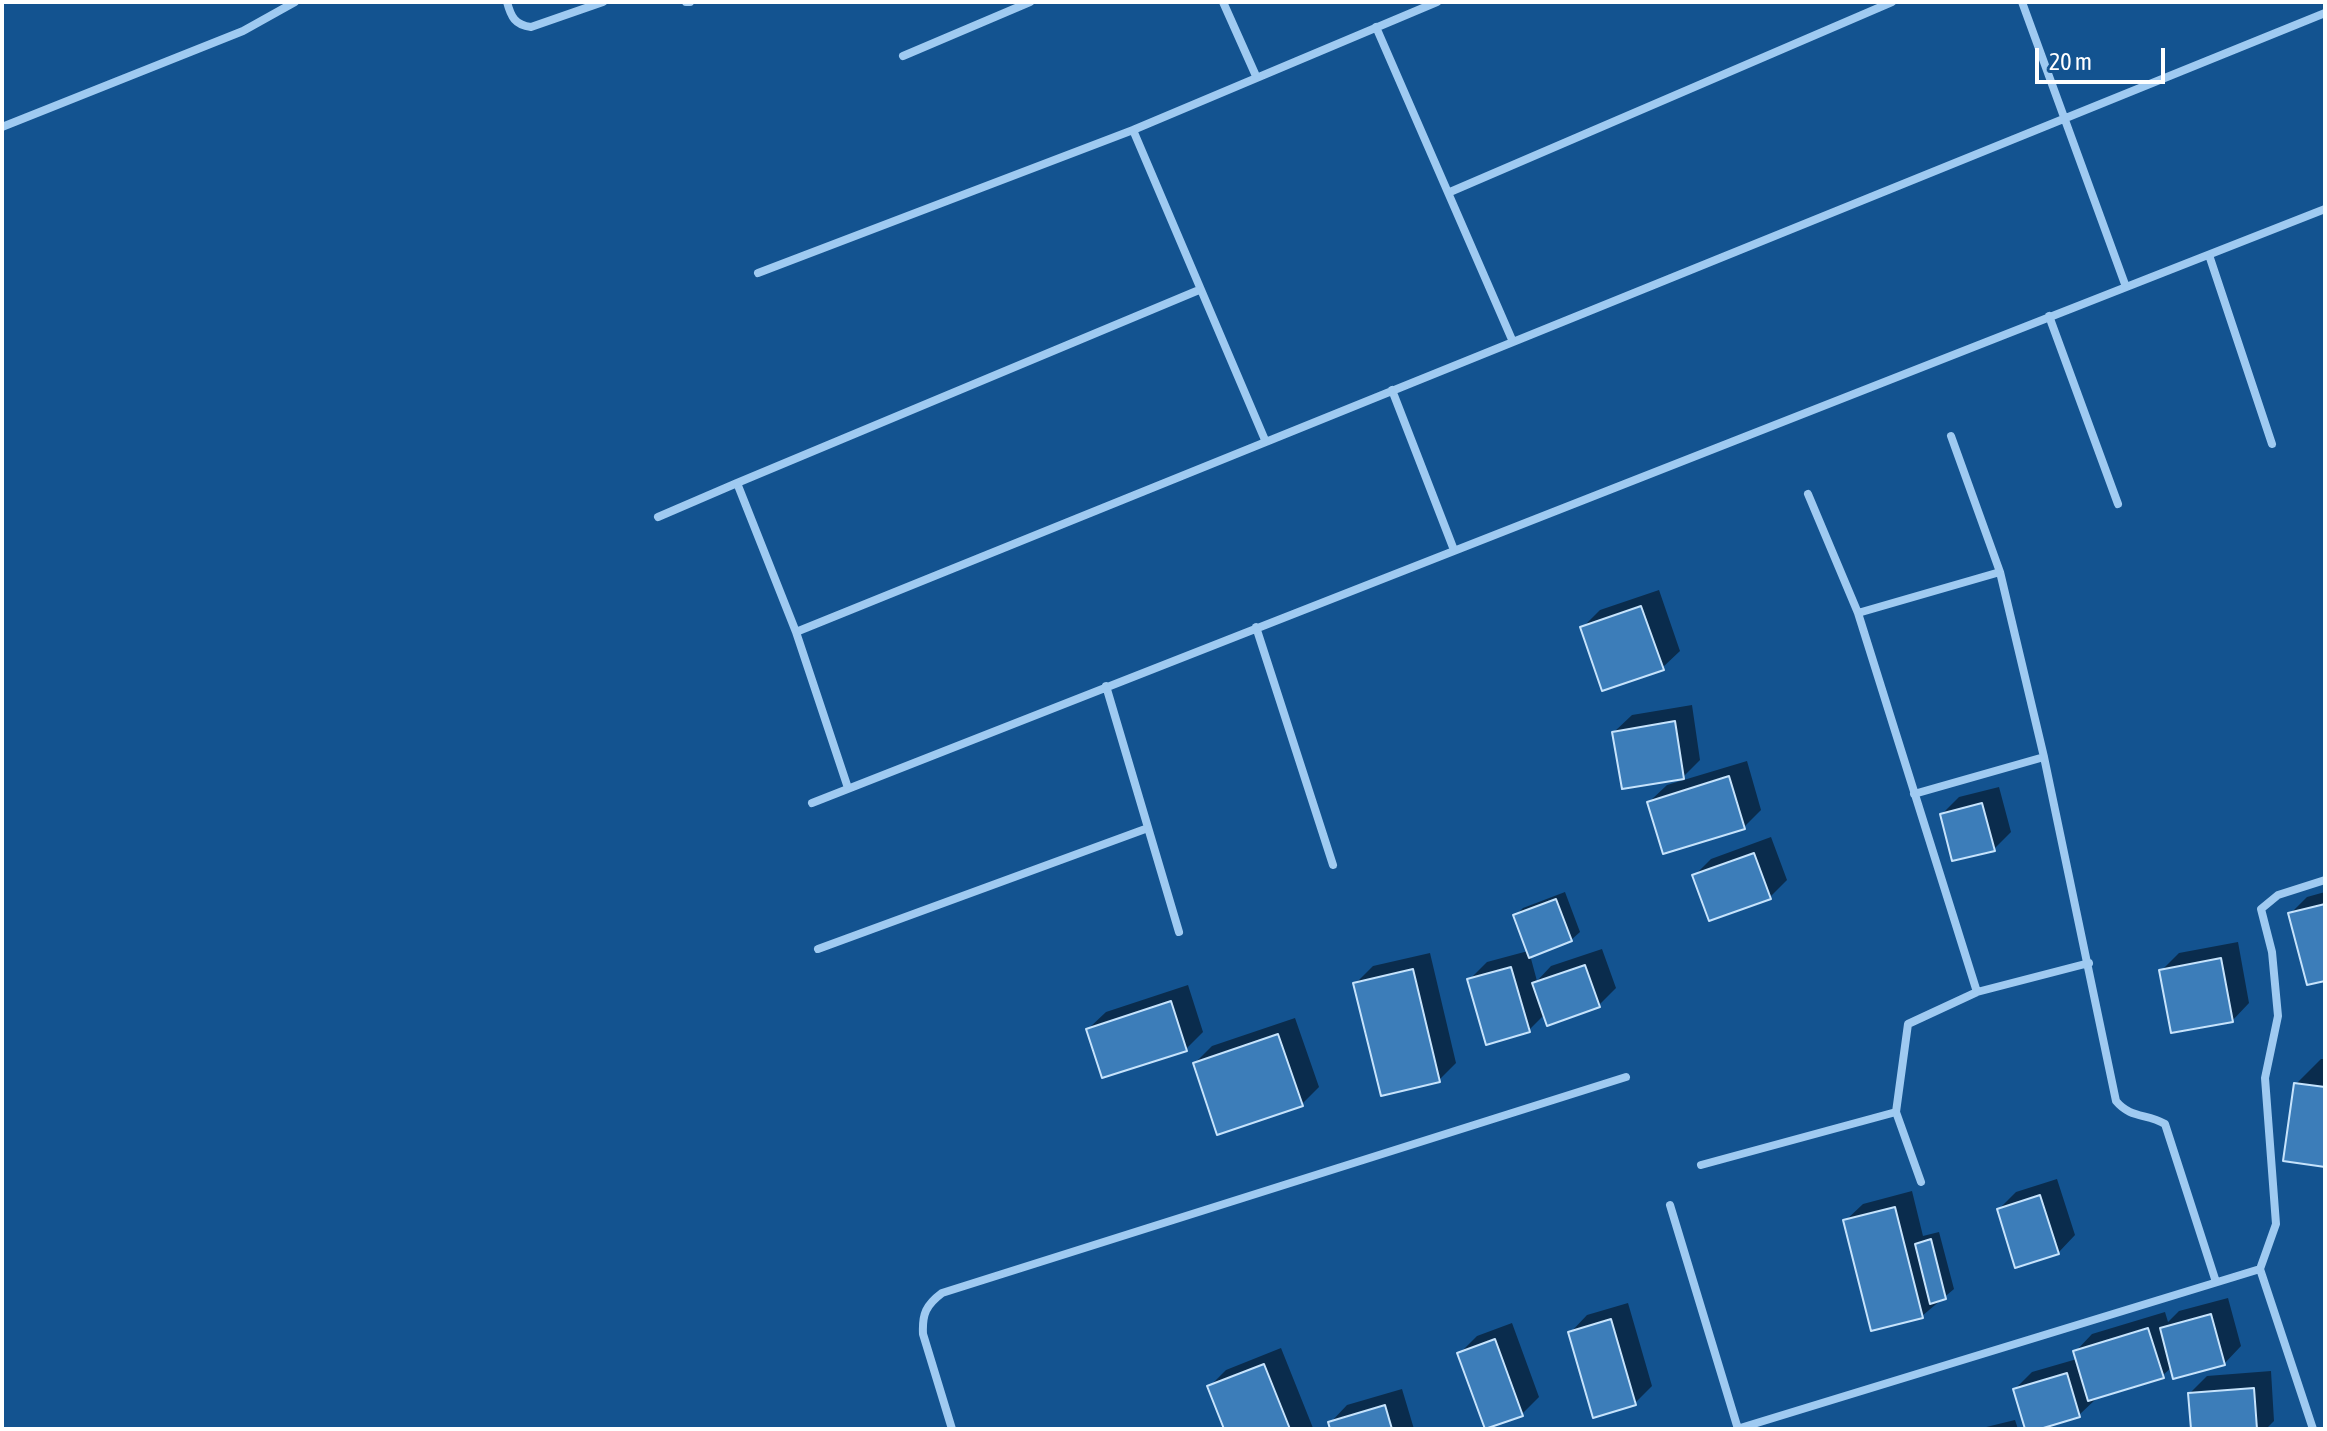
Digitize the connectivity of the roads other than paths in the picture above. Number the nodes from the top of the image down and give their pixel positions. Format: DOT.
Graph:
graph roads {
  1 [pos="295,2"];
  2 [pos="507,2"];
  3 [pos="603,2"];
  4 [pos="1030,2"];
  5 [pos="1223,2"];
  6 [pos="1437,2"];
  7 [pos="1892,2"];
  8 [pos="2022,2"];
  9 [pos="2325,13"];
  10 [pos="1376,27"];
  11 [pos="903,56"];
  12 [pos="1256,76"];
  13 [pos="2066,117"];
  14 [pos="2,127"];
  15 [pos="1133,130"];
  16 [pos="1450,192"];
  17 [pos="2325,209"];
  18 [pos="2209,255"];
  19 [pos="758,273"];
  20 [pos="2126,287"];
  21 [pos="1199,290"];
  22 [pos="2049,316"];
  23 [pos="1513,342"];
  24 [pos="1392,390"];
  25 [pos="1951,436"];
  26 [pos="1265,440"];
  27 [pos="2272,444"];
  28 [pos="737,483"];
  29 [pos="1808,494"];
  30 [pos="2118,504"];
  31 [pos="658,517"];
  32 [pos="1454,550"];
  33 [pos="2000,572"];
  34 [pos="1858,613"];
  35 [pos="1256,627"];
  36 [pos="796,632"];
  37 [pos="1106,686"];
  38 [pos="2044,757"];
  39 [pos="848,788"];
  40 [pos="1914,794"];
  41 [pos="812,803"];
  42 [pos="1148,828"];
  43 [pos="1333,865"];
  44 [pos="2325,880"];
  45 [pos="1179,932"];
  46 [pos="818,949"];
  47 [pos="2089,963"];
  48 [pos="1977,992"];
  49 [pos="1626,1077"];
  50 [pos="1896,1112"];
  51 [pos="1701,1165"];
  52 [pos="1921,1182"];
  53 [pos="1670,1205"];
  54 [pos="2260,1269"];
  55 [pos="2216,1282"];
  56 [pos="952,1429"];
  57 [pos="1737,1429"];
  58 [pos="2313,1429"];
  1 -- 14 [label="street"];
  2 -- 3 [label="street"];
  4 -- 11 [label="street"];
  5 -- 12 [label="street"];
  6 -- 10 [label="street"];
  7 -- 16 [label="street"];
  8 -- 13 [label="street"];
  9 -- 13 [label="street"];
  10 -- 12 [label="street"];
  10 -- 16 [label="street"];
  12 -- 15 [label="street"];
  13 -- 20 [label="street"];
  13 -- 23 [label="street"];
  15 -- 19 [label="street"];
  15 -- 21 [label="street"];
  16 -- 23 [label="street"];
  17 -- 18 [label="street"];
  18 -- 20 [label="street"];
  18 -- 27 [label="street"];
  20 -- 22 [label="street"];
  21 -- 26 [label="street"];
  21 -- 28 [label="street"];
  22 -- 30 [label="street"];
  22 -- 32 [label="street"];
  23 -- 24 [label="street"];
  24 -- 26 [label="street"];
  24 -- 32 [label="street"];
  25 -- 33 [label="street"];
  26 -- 36 [label="street"];
  28 -- 31 [label="street"];
  28 -- 36 [label="street"];
  29 -- 34 [label="street"];
  32 -- 35 [label="street"];
  33 -- 34 [label="street"];
  33 -- 38 [label="street"];
  34 -- 40 [label="street"];
  35 -- 37 [label="street"];
  35 -- 43 [label="street"];
  36 -- 39 [label="street"];
  37 -- 39 [label="street"];
  37 -- 42 [label="street"];
  38 -- 40 [label="street"];
  38 -- 47 [label="street"];
  39 -- 41 [label="street"];
  40 -- 48 [label="street"];
  42 -- 45 [label="street"];
  42 -- 46 [label="street"];
  44 -- 54 [label="street"];
  47 -- 48 [label="street"];
  47 -- 55 [label="street"];
  48 -- 50 [label="street"];
  49 -- 56 [label="street"];
  50 -- 51 [label="street"];
  50 -- 52 [label="street"];
  53 -- 57 [label="street"];
  54 -- 55 [label="street"];
  54 -- 58 [label="street"];
  55 -- 57 [label="street"];
}
